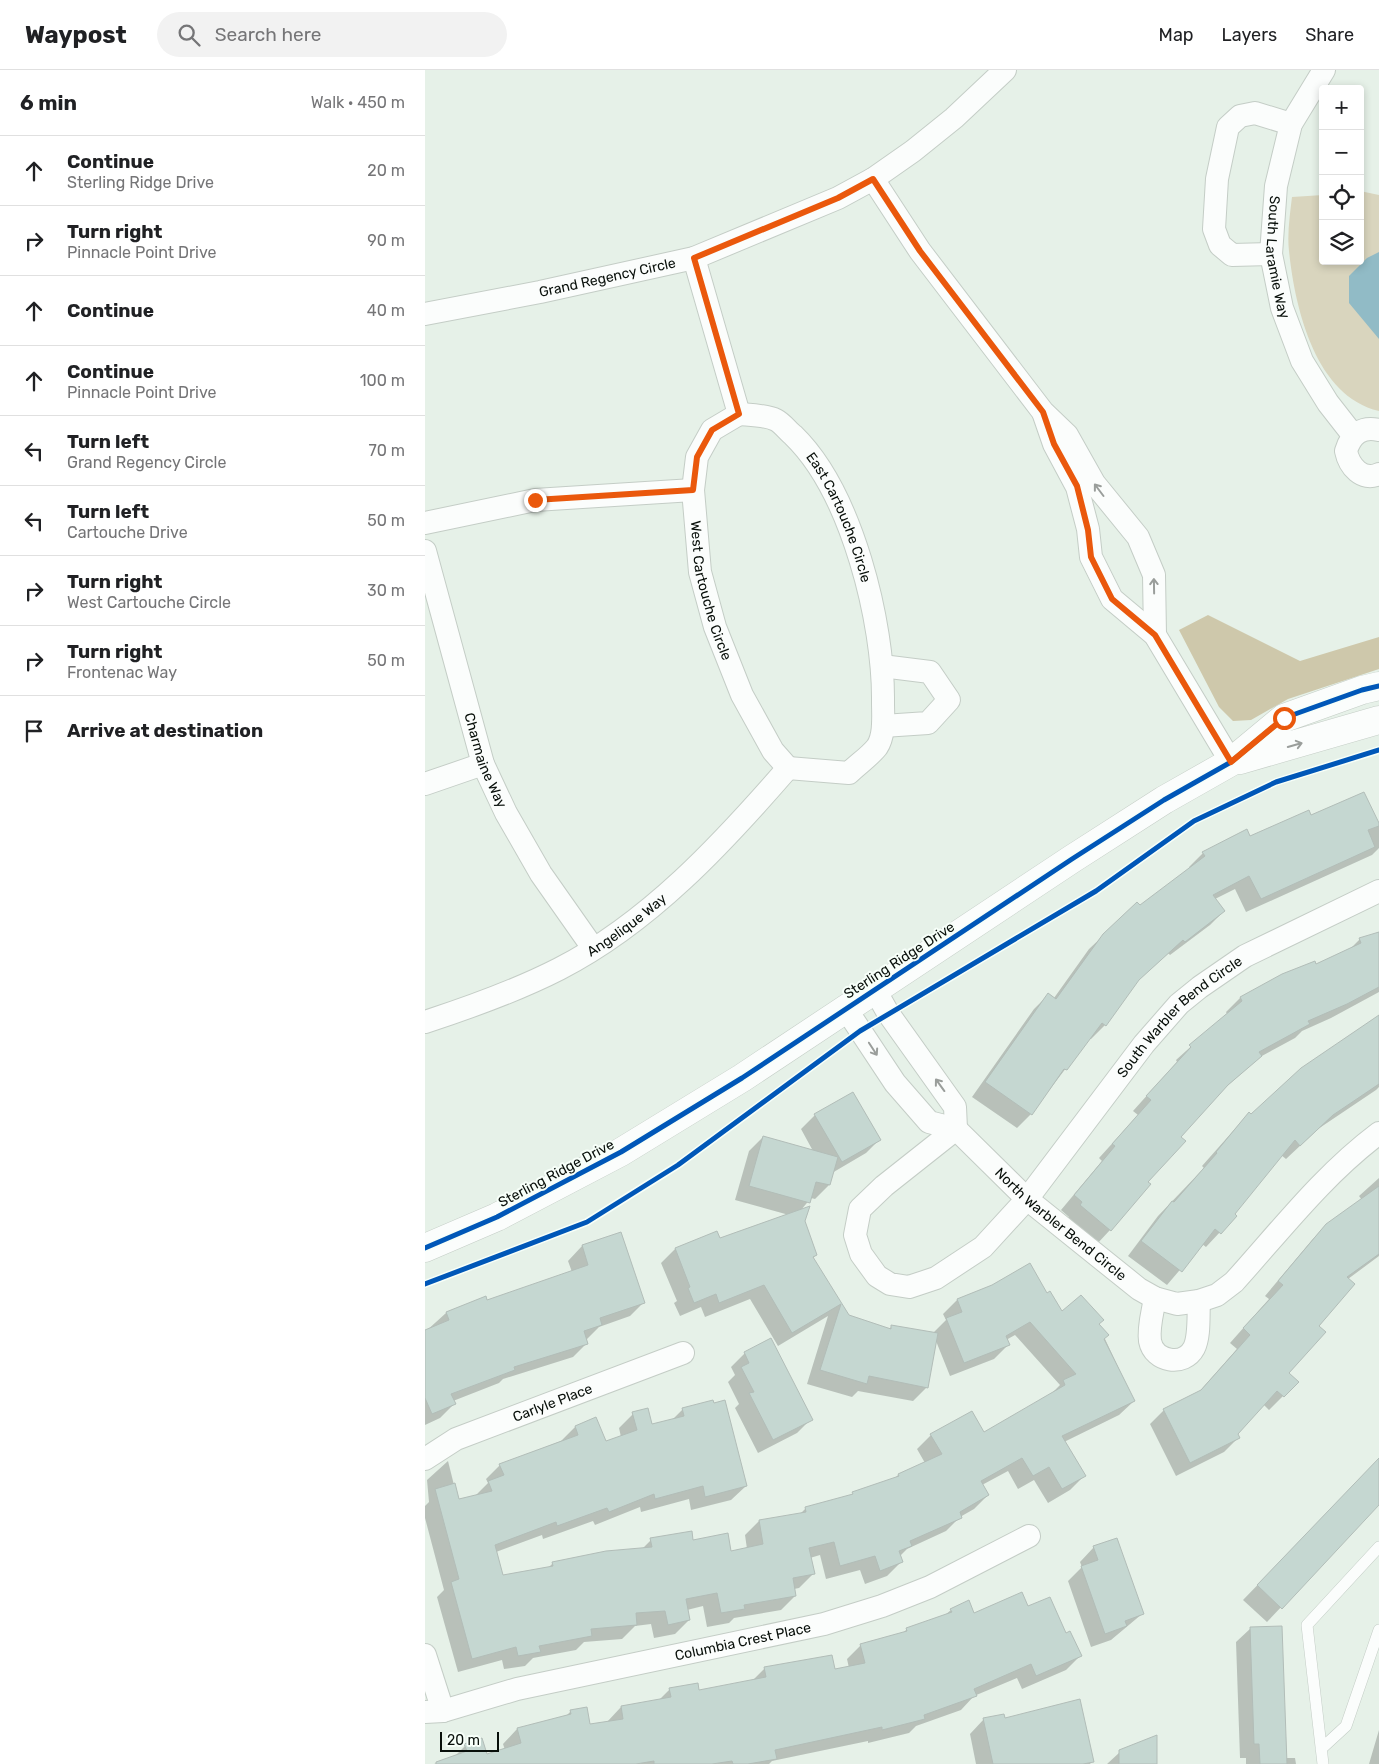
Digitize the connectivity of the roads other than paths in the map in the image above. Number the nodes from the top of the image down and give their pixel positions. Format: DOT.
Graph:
graph roads {
  1 [pos="1005,70"];
  2 [pos="1323,70"];
  3 [pos="1291,124"];
  4 [pos="873,179"];
  5 [pos="1271,254"];
  6 [pos="694,258"];
  7 [pos="425,314"];
  8 [pos="1043,412"];
  9 [pos="739,414"];
  10 [pos="1379,430"];
  11 [pos="1353,436"];
  12 [pos="1379,474"];
  13 [pos="693,490"];
  14 [pos="1117,513"];
  15 [pos="425,523"];
  16 [pos="1088,530"];
  17 [pos="425,551"];
  18 [pos="1155,635"];
  19 [pos="881,666"];
  20 [pos="1379,686"];
  21 [pos="1379,720"];
  22 [pos="883,726"];
  23 [pos="1231,762"];
  24 [pos="483,764"];
  25 [pos="788,768"];
  26 [pos="425,784"];
  27 [pos="1379,891"];
  28 [pos="593,948"];
  29 [pos="875,990"];
  30 [pos="846,1009"];
  31 [pos="425,1022"];
  32 [pos="956,1129"];
  33 [pos="1379,1134"];
  34 [pos="1027,1198"];
  35 [pos="425,1248"];
  36 [pos="1155,1298"];
  37 [pos="1199,1301"];
  38 [pos="683,1354"];
  39 [pos="425,1459"];
  40 [pos="1029,1536"];
  41 [pos="1379,1546"];
  42 [pos="1379,1630"];
  43 [pos="425,1655"];
  44 [pos="431,1715"];
  45 [pos="1321,1749"];
  46 [pos="1323,1764"];
  1 -- 4 [label="street, Grand Regency Circle"];
  2 -- 3 [label="street, South Laramie Way"];
  3 -- 5 [label="street, South Laramie Way"];
  3 -- 5 [label="street"];
  4 -- 6 [label="street, Grand Regency Circle"];
  4 -- 8 [label="street"];
  5 -- 11 [label="street, South Laramie Way"];
  6 -- 7 [label="street, Grand Regency Circle"];
  6 -- 9 [label="street"];
  14 -- 8 [label="street, one-way"];
  8 -- 16 [label="street"];
  9 -- 13 [label="street, West Cartouche Circle"];
  9 -- 19 [label="street, East Cartouche Circle"];
  10 -- 11 [label="street"];
  11 -- 12 [label="street"];
  13 -- 15 [label="street"];
  13 -- 25 [label="street, West Cartouche Circle"];
  14 -- 16 [label="street"];
  18 -- 14 [label="street, one-way"];
  16 -- 18 [label="street"];
  17 -- 24 [label="street, Charmaine Way"];
  18 -- 23 [label="street"];
  19 -- 22 [label="street, East Cartouche Circle"];
  19 -- 22 [label="street"];
  20 -- 23 [label="street, Sterling Ridge Drive"];
  23 -- 21 [label="street, Sterling Ridge Drive, one-way"];
  22 -- 25 [label="street, East Cartouche Circle"];
  23 -- 29 [label="street, Sterling Ridge Drive"];
  24 -- 26 [label="street"];
  24 -- 28 [label="street, Charmaine Way"];
  25 -- 28 [label="street, Angelique Way"];
  27 -- 34 [label="street, South Warbler Bend Circle"];
  28 -- 31 [label="street, Angelique Way"];
  29 -- 30 [label="street, Sterling Ridge Drive"];
  32 -- 29 [label="street, one-way"];
  30 -- 32 [label="street, North Warbler Bend Circle, one-way"];
  30 -- 35 [label="street, Sterling Ridge Drive"];
  32 -- 34 [label="street, North Warbler Bend Circle"];
  32 -- 34 [label="street, South Warbler Bend Circle"];
  33 -- 37 [label="street"];
  34 -- 36 [label="street, North Warbler Bend Circle"];
  36 -- 37 [label="street, North Warbler Bend Circle"];
  36 -- 37 [label="street"];
  38 -- 39 [label="street, Carlyle Place"];
  40 -- 44 [label="street, Columbia Crest Place"];
  41 -- 45 [label="lane"];
  42 -- 45 [label="lane"];
  43 -- 44 [label="street"];
  45 -- 46 [label="lane"];
}
